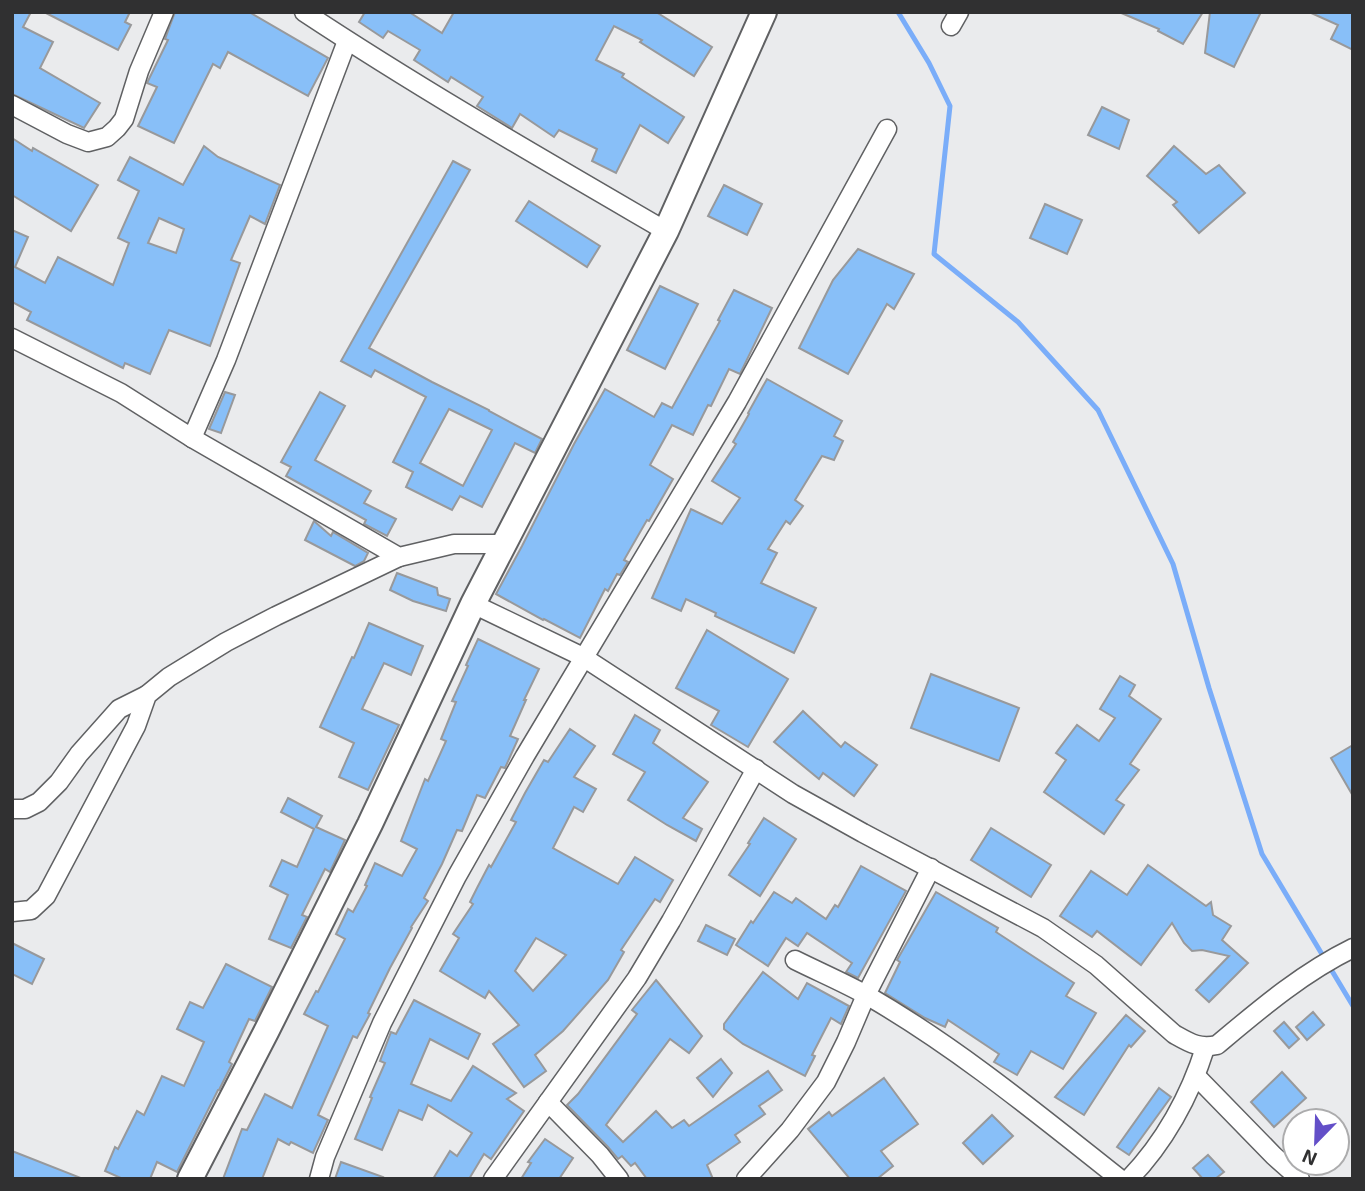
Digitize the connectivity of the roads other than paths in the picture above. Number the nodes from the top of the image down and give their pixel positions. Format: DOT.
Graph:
graph roads {
  1 [pos="164,12"];
  2 [pos="304,12"];
  3 [pos="764,12"];
  4 [pos="347,41"];
  5 [pos="12,106"];
  6 [pos="887,129"];
  7 [pos="666,231"];
  8 [pos="12,338"];
  9 [pos="192,438"];
  10 [pos="504,544"];
  11 [pos="398,557"];
  12 [pos="473,604"];
  13 [pos="583,657"];
  14 [pos="147,695"];
  15 [pos="755,769"];
  16 [pos="12,809"];
  17 [pos="931,868"];
  18 [pos="12,912"];
  19 [pos="1347,951"];
  20 [pos="795,960"];
  21 [pos="866,995"];
  22 [pos="1205,1048"];
  23 [pos="1196,1076"];
  24 [pos="548,1102"];
  25 [pos="190,1179"];
  26 [pos="319,1179"];
  27 [pos="493,1179"];
  28 [pos="619,1179"];
  29 [pos="746,1179"];
  30 [pos="1120,1179"];
  31 [pos="1129,1179"];
  32 [pos="1300,1179"];
  1 -- 5 [label="street"];
  2 -- 4 [label="street"];
  3 -- 7 [label="street"];
  4 -- 7 [label="street"];
  4 -- 9 [label="street"];
  6 -- 13 [label="street"];
  7 -- 10 [label="street"];
  8 -- 9 [label="street"];
  9 -- 11 [label="street"];
  10 -- 11 [label="street"];
  10 -- 12 [label="street"];
  11 -- 14 [label="street"];
  12 -- 13 [label="street"];
  12 -- 25 [label="street"];
  13 -- 15 [label="street"];
  13 -- 26 [label="street"];
  14 -- 16 [label="street"];
  14 -- 18 [label="street"];
  15 -- 17 [label="street"];
  15 -- 24 [label="street"];
  17 -- 21 [label="street"];
  17 -- 22 [label="street"];
  19 -- 22 [label="street"];
  20 -- 21 [label="street"];
  21 -- 29 [label="street"];
  21 -- 30 [label="street"];
  22 -- 23 [label="street"];
  23 -- 31 [label="street"];
  23 -- 32 [label="street"];
  24 -- 27 [label="street"];
  24 -- 28 [label="street"];
}
